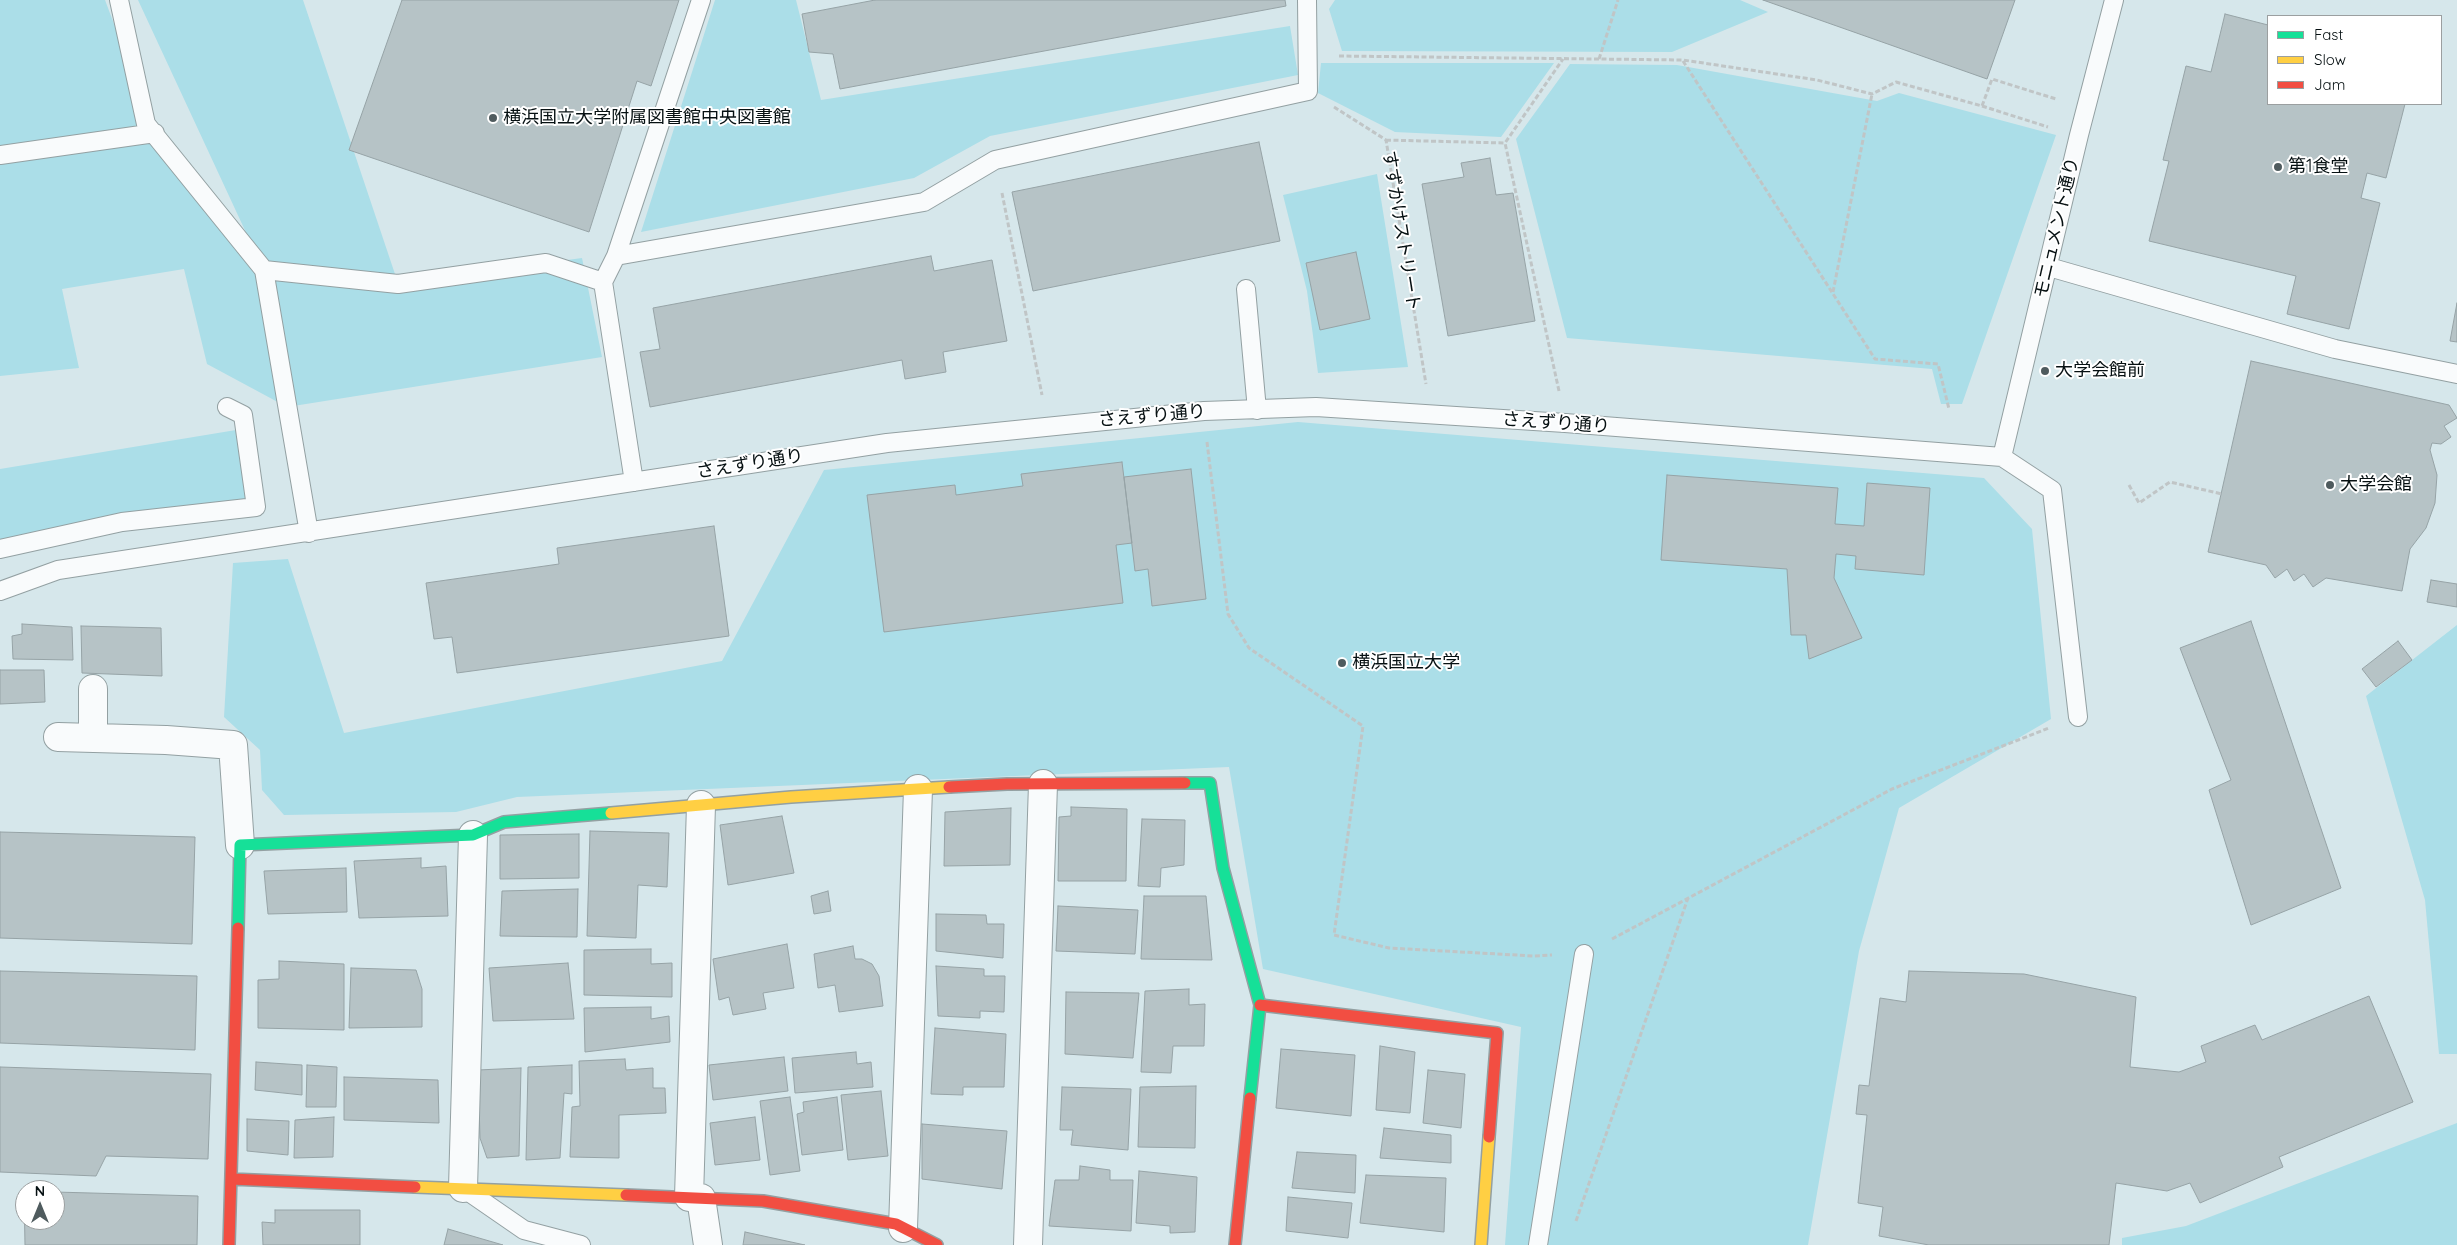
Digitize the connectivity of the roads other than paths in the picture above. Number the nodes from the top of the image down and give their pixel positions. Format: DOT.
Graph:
graph roads {
  1 [pos="119,0"];
  2 [pos="702,0"];
  3 [pos="1307,0"];
  4 [pos="2114,0"];
  5 [pos="155,133"];
  6 [pos="0,155"];
  7 [pos="616,256"];
  8 [pos="2048,267"];
  9 [pos="264,270"];
  10 [pos="603,282"];
  11 [pos="1246,288"];
  12 [pos="2457,374"];
  13 [pos="227,407"];
  14 [pos="1257,410"];
  15 [pos="2002,457"];
  16 [pos="634,482"];
  17 [pos="309,533"];
  18 [pos="0,549"];
  19 [pos="0,591"];
  20 [pos="93,689"];
  21 [pos="2078,717"];
  22 [pos="58,737"];
  23 [pos="93,738"];
  24 [pos="1042,784"];
  25 [pos="918,789"];
  26 [pos="700,805"];
  27 [pos="473,835"];
  28 [pos="240,845"];
  29 [pos="1584,954"];
  30 [pos="1260,1005"];
  31 [pos="231,1179"];
  32 [pos="463,1188"];
  33 [pos="695,1197"];
  34 [pos="903,1228"];
  35 [pos="229,1245"];
  36 [pos="581,1245"];
  37 [pos="708,1245"];
  38 [pos="937,1245"];
  39 [pos="1028,1245"];
  40 [pos="1236,1245"];
  41 [pos="1481,1245"];
  42 [pos="1538,1245"];
  1 -- 5 [label="lane"];
  2 -- 7 [label="lane"];
  3 -- 7 [label="lane"];
  4 -- 8 [label="lane, モニュメント通り"];
  5 -- 6 [label="lane"];
  5 -- 9 [label="lane"];
  7 -- 10 [label="lane"];
  8 -- 12 [label="lane"];
  8 -- 15 [label="lane, モニュメント通り"];
  9 -- 10 [label="lane"];
  9 -- 17 [label="lane"];
  10 -- 16 [label="lane"];
  11 -- 14 [label="lane"];
  13 -- 18 [label="lane"];
  14 -- 15 [label="lane, さえずり通り"];
  14 -- 16 [label="lane, さえずり通り"];
  15 -- 21 [label="lane"];
  16 -- 17 [label="lane, さえずり通り"];
  17 -- 19 [label="lane, さえずり通り"];
  20 -- 23 [label="street"];
  22 -- 23 [label="street"];
  23 -- 28 [label="street"];
  24 -- 25 [label="street"];
  24 -- 30 [label="street"];
  24 -- 39 [label="street"];
  25 -- 26 [label="street"];
  25 -- 34 [label="street"];
  26 -- 27 [label="street"];
  26 -- 33 [label="street"];
  27 -- 28 [label="street"];
  27 -- 32 [label="street"];
  28 -- 31 [label="street"];
  29 -- 42 [label="lane"];
  30 -- 40 [label="street"];
  30 -- 41 [label="street"];
  31 -- 32 [label="street"];
  31 -- 35 [label="street"];
  32 -- 33 [label="street"];
  32 -- 36 [label="lane"];
  33 -- 34 [label="street"];
  33 -- 37 [label="street"];
  34 -- 38 [label="street"];
}
